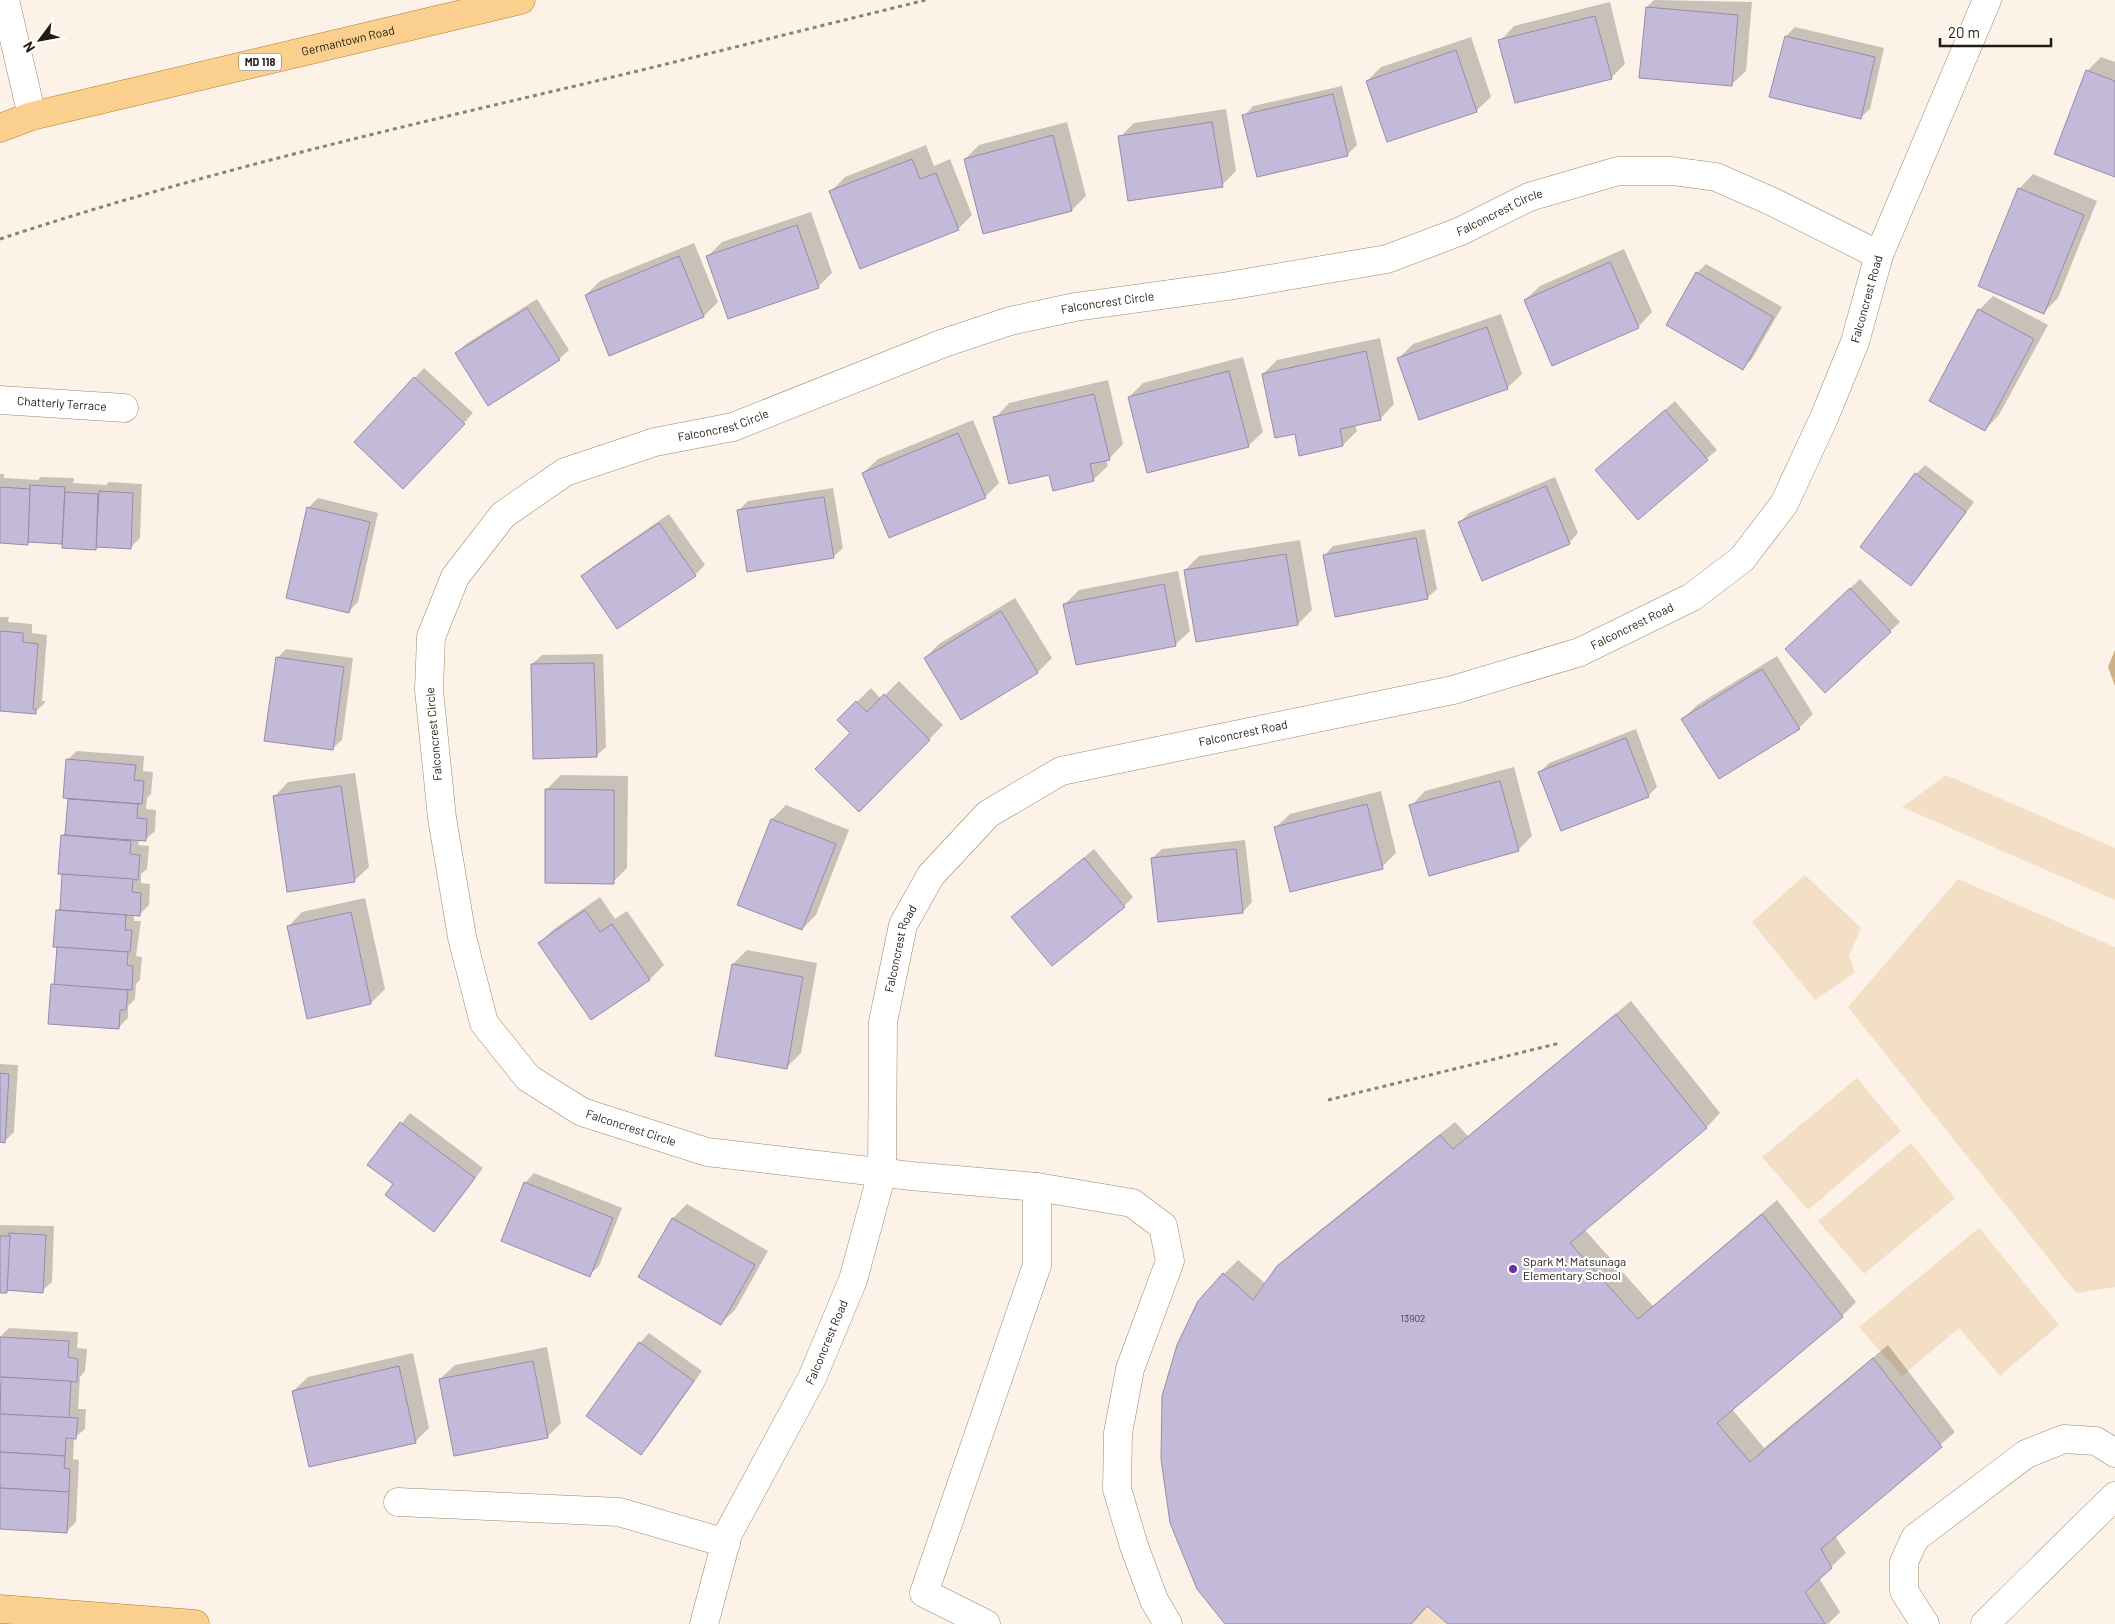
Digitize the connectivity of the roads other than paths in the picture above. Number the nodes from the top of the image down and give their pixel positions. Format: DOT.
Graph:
graph roads {
  1 [pos="5,0"];
  2 [pos="521,0"];
  3 [pos="1987,0"];
  4 [pos="32,116"];
  5 [pos="0,128"];
  6 [pos="1879,255"];
  7 [pos="0,400"];
  8 [pos="124,408"];
  9 [pos="882,1173"];
  10 [pos="1037,1187"];
  11 [pos="2115,1453"];
  12 [pos="2115,1496"];
  13 [pos="398,1502"];
  14 [pos="726,1543"];
  15 [pos="0,1609"];
  16 [pos="195,1624"];
  17 [pos="704,1624"];
  18 [pos="986,1624"];
  19 [pos="1168,1624"];
  20 [pos="1925,1624"];
  21 [pos="1985,1624"];
  1 -- 4 [label="street"];
  2 -- 4 [label="main road, Germantown Road / MD 118"];
  3 -- 6 [label="street, Falconcrest Road"];
  4 -- 5 [label="main road, Germantown Road / MD 118"];
  6 -- 9 [label="street, Falconcrest Road"];
  6 -- 9 [label="street, Falconcrest Circle"];
  7 -- 8 [label="street, Chatterly Terrace"];
  9 -- 10 [label="street, Falconcrest Circle"];
  9 -- 14 [label="street, Falconcrest Road"];
  10 -- 18 [label="street"];
  10 -- 19 [label="street, Falconcrest Circle"];
  11 -- 20 [label="street"];
  12 -- 21 [label="street"];
  13 -- 14 [label="street"];
  14 -- 17 [label="street, Falconcrest Road"];
  15 -- 16 [label="main road"];
}
